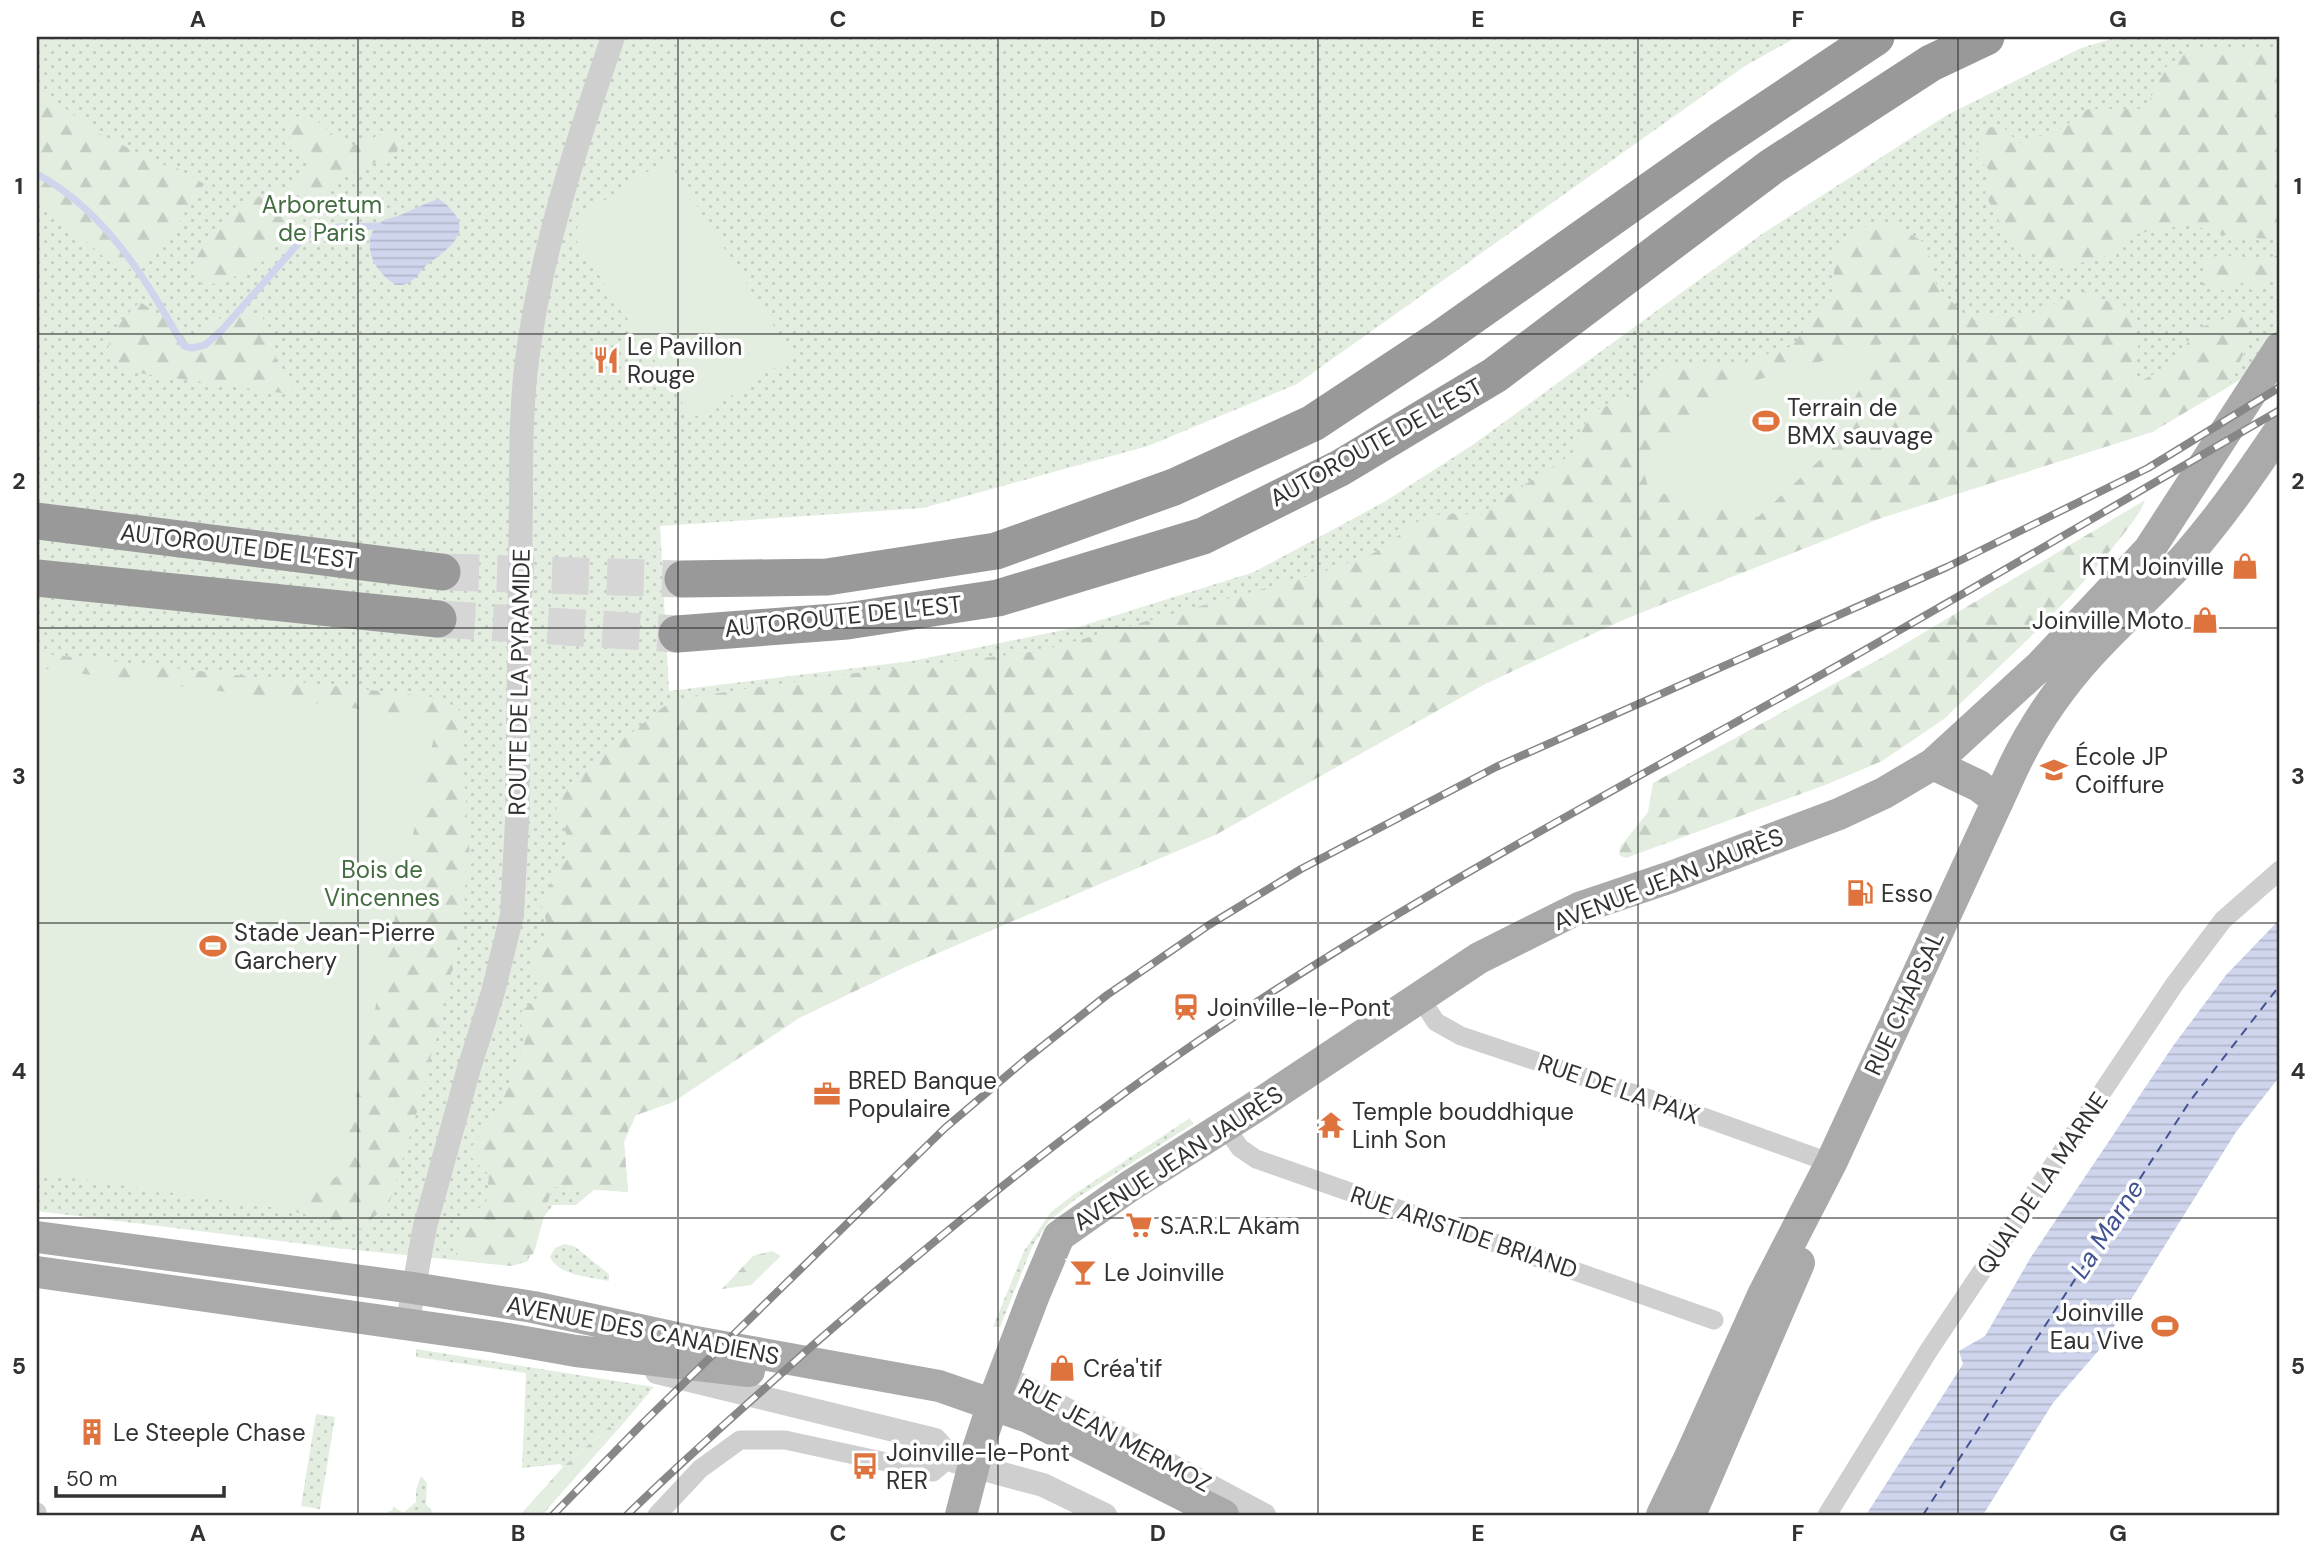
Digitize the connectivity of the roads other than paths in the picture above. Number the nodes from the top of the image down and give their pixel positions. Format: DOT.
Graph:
graph roads {
  1 [pos="613,37"];
  2 [pos="1876,37"];
  3 [pos="1986,37"];
  4 [pos="2280,348"];
  5 [pos="2280,430"];
  6 [pos="37,521"];
  7 [pos="442,572"];
  8 [pos="37,578"];
  9 [pos="683,579"];
  10 [pos="438,619"];
  11 [pos="677,634"];
  12 [pos="1933,764"];
  13 [pos="1998,801"];
  14 [pos="2280,870"];
  15 [pos="1420,998"];
  16 [pos="1225,1127"];
  17 [pos="1825,1175"];
  18 [pos="37,1237"];
  19 [pos="37,1272"];
  20 [pos="413,1288"];
  21 [pos="1714,1320"];
  22 [pos="407,1326"];
  23 [pos="576,1351"];
  24 [pos="1000,1384"];
  25 [pos="968,1459"];
  26 [pos="657,1515"];
  27 [pos="961,1515"];
  28 [pos="1105,1515"];
  29 [pos="1178,1515"];
  30 [pos="1223,1515"];
  31 [pos="1264,1515"];
  32 [pos="1662,1515"];
  33 [pos="1689,1515"];
  34 [pos="1827,1515"];
  1 -- 20 [label="street, ROUTE DE LA PYRAMIDE"];
  2 -- 9 [label="highway, AUTOROUTE DE L’EST"];
  3 -- 11 [label="highway, AUTOROUTE DE L’EST"];
  4 -- 12 [label="main road, AVENUE JEAN JAURÈS"];
  5 -- 13 [label="main road, RUE CHAPSAL"];
  6 -- 7 [label="highway, AUTOROUTE DE L’EST"];
  8 -- 10 [label="highway, AUTOROUTE DE L’EST"];
  12 -- 13 [label="main road"];
  12 -- 15 [label="main road, AVENUE JEAN JAURÈS"];
  13 -- 17 [label="main road, RUE CHAPSAL"];
  14 -- 34 [label="street, QUAI DE LA MARNE"];
  15 -- 16 [label="main road, AVENUE JEAN JAURÈS"];
  15 -- 17 [label="street, RUE DE LA PAIX"];
  16 -- 21 [label="street, RUE ARISTIDE BRIAND"];
  16 -- 24 [label="main road, AVENUE JEAN JAURÈS"];
  17 -- 32 [label="main road, RUE CHAPSAL"];
  17 -- 33 [label="main road"];
  18 -- 20 [label="main road, AVENUE DES CANADIENS"];
  19 -- 22 [label="main road, AVENUE DES CANADIENS"];
  20 -- 22 [label="street, ROUTE DE LA PYRAMIDE"];
  20 -- 30 [label="main road, AVENUE DES CANADIENS"];
  22 -- 23 [label="main road, AVENUE DES CANADIENS"];
  23 -- 25 [label="street"];
  23 -- 29 [label="main road, AVENUE DES CANADIENS"];
  24 -- 25 [label="main road, AVENUE JEAN JAURÈS, bridge"];
  24 -- 31 [label="street, RUE JEAN MERMOZ"];
  25 -- 26 [label="street"];
  25 -- 27 [label="main road, AVENUE JEAN JAURÈS"];
  25 -- 28 [label="street"];
}
